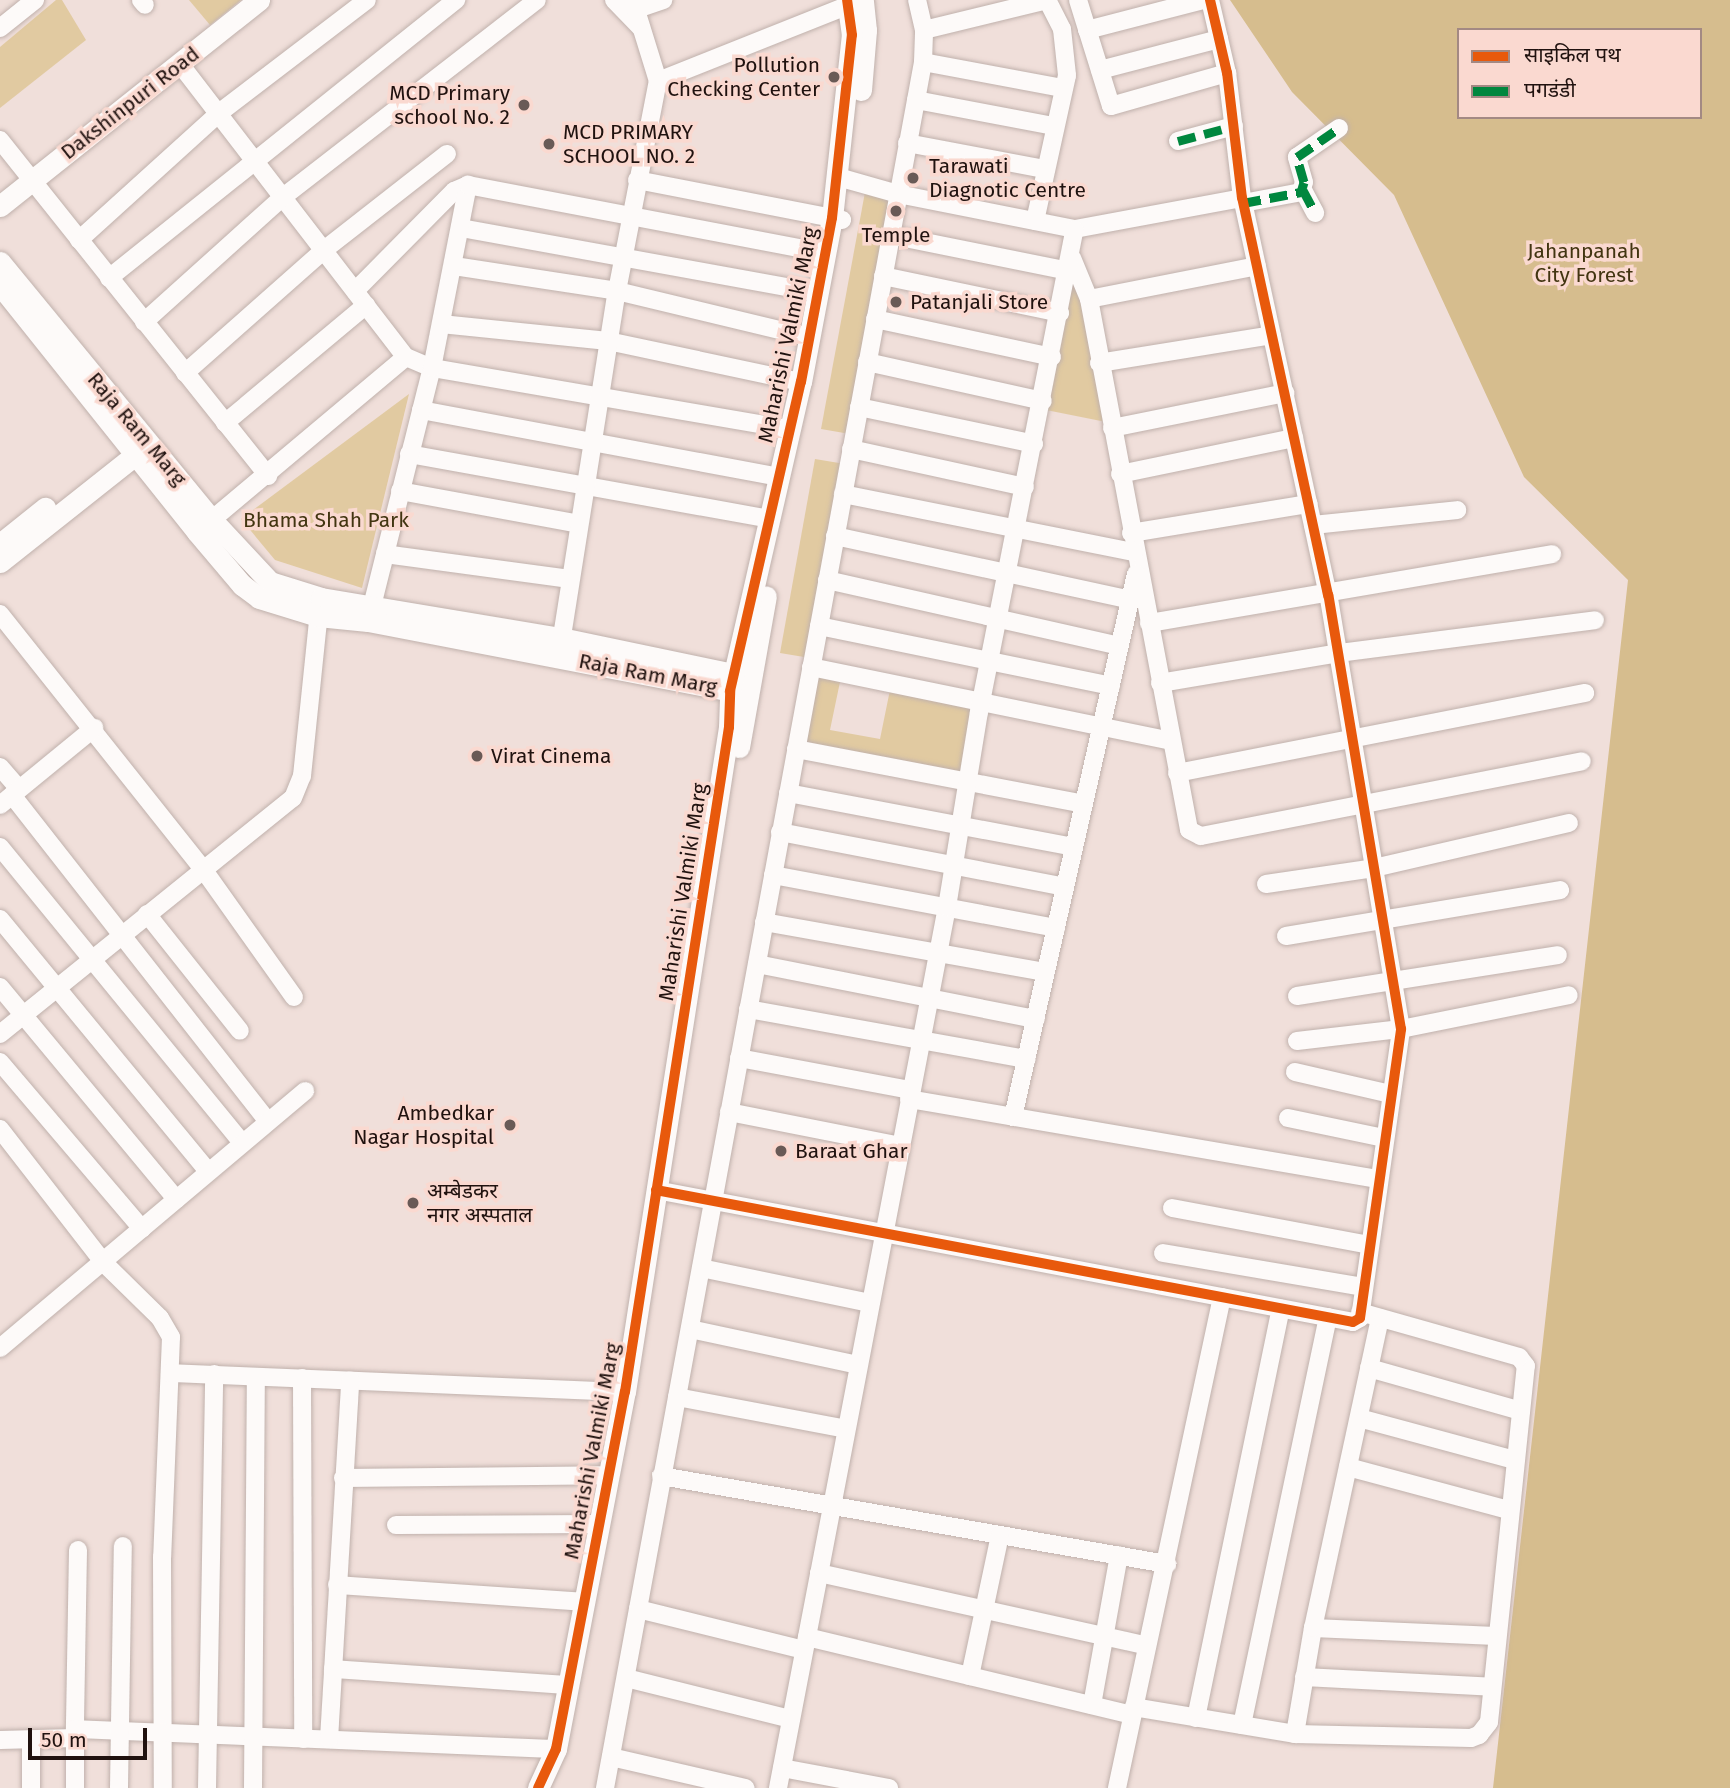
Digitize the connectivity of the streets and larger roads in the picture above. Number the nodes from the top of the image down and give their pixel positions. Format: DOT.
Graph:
graph roads {
  1 [pos="35,0"];
  2 [pos="259,0"];
  3 [pos="456,0"];
  4 [pos="537,0"];
  5 [pos="614,0"];
  6 [pos="663,0"];
  7 [pos="916,0"];
  8 [pos="1046,0"];
  9 [pos="1078,0"];
  10 [pos="1203,0"];
  11 [pos="1210,0"];
  12 [pos="855,1"];
  13 [pos="355,4"];
  14 [pos="635,5"];
  15 [pos="0,28"];
  16 [pos="924,30"];
  17 [pos="1087,30"];
  18 [pos="643,31"];
  19 [pos="1219,39"];
  20 [pos="923,62"];
  21 [pos="180,64"];
  22 [pos="1100,70"];
  23 [pos="1227,73"];
  24 [pos="658,81"];
  25 [pos="1062,88"];
  26 [pos="916,100"];
  27 [pos="219,113"];
  28 [pos="1054,126"];
  29 [pos="1234,126"];
  30 [pos="1339,128"];
  31 [pos="1178,141"];
  32 [pos="907,143"];
  33 [pos="1,145"];
  34 [pos="447,154"];
  35 [pos="253,159"];
  36 [pos="1044,169"];
  37 [pos="844,179"];
  38 [pos="637,180"];
  39 [pos="32,181"];
  40 [pos="468,186"];
  41 [pos="1303,190"];
  42 [pos="898,194"];
  43 [pos="283,197"];
  44 [pos="1243,200"];
  45 [pos="0,206"];
  46 [pos="1315,213"];
  47 [pos="631,215"];
  48 [pos="837,219"];
  49 [pos="1035,221"];
  50 [pos="461,228"];
  51 [pos="1075,229"];
  52 [pos="890,235"];
  53 [pos="79,240"];
  54 [pos="324,250"];
  55 [pos="825,253"];
  56 [pos="622,260"];
  57 [pos="0,262"];
  58 [pos="1071,264"];
  59 [pos="454,266"];
  60 [pos="1257,267"];
  61 [pos="883,276"];
  62 [pos="109,278"];
  63 [pos="0,285"];
  64 [pos="617,291"];
  65 [pos="817,293"];
  66 [pos="360,298"];
  67 [pos="1089,299"];
  68 [pos="1060,313"];
  69 [pos="875,319"];
  70 [pos="144,322"];
  71 [pos="441,324"];
  72 [pos="1272,335"];
  73 [pos="809,337"];
  74 [pos="608,341"];
  75 [pos="406,357"];
  76 [pos="1052,357"];
  77 [pos="867,362"];
  78 [pos="1099,363"];
  79 [pos="432,368"];
  80 [pos="185,373"];
  81 [pos="801,382"];
  82 [pos="599,393"];
  83 [pos="1284,393"];
  84 [pos="1043,401"];
  85 [pos="859,407"];
  86 [pos="421,410"];
  87 [pos="225,423"];
  88 [pos="1112,428"];
  89 [pos="789,429"];
  90 [pos="1294,438"];
  91 [pos="591,440"];
  92 [pos="1034,444"];
  93 [pos="137,445"];
  94 [pos="851,449"];
  95 [pos="409,454"];
  96 [pos="1121,474"];
  97 [pos="268,476"];
  98 [pos="779,477"];
  99 [pos="584,486"];
  100 [pos="1025,487"];
  101 [pos="400,491"];
  102 [pos="843,494"];
  103 [pos="1309,504"];
  104 [pos="1457,510"];
  105 [pos="770,519"];
  106 [pos="579,524"];
  107 [pos="1313,525"];
  108 [pos="204,526"];
  109 [pos="1019,529"];
  110 [pos="1131,534"];
  111 [pos="835,536"];
  112 [pos="0,544"];
  113 [pos="385,554"];
  114 [pos="1552,554"];
  115 [pos="1136,559"];
  116 [pos="0,562"];
  117 [pos="1010,573"];
  118 [pos="570,579"];
  119 [pos="827,580"];
  120 [pos="1328,595"];
  121 [pos="1130,600"];
  122 [pos="320,607"];
  123 [pos="370,613"];
  124 [pos="0,614"];
  125 [pos="1001,620"];
  126 [pos="1595,620"];
  127 [pos="1149,623"];
  128 [pos="819,626"];
  129 [pos="1119,646"];
  130 [pos="561,647"];
  131 [pos="1339,653"];
  132 [pos="992,659"];
  133 [pos="811,667"];
  134 [pos="1160,683"];
  135 [pos="737,684"];
  136 [pos="1111,686"];
  137 [pos="1584,693"];
  138 [pos="982,699"];
  139 [pos="1102,725"];
  140 [pos="94,728"];
  141 [pos="1353,737"];
  142 [pos="1171,741"];
  143 [pos="796,749"];
  144 [pos="1582,761"];
  145 [pos="0,767"];
  146 [pos="1177,773"];
  147 [pos="967,781"];
  148 [pos="788,793"];
  149 [pos="10,796"];
  150 [pos="1363,801"];
  151 [pos="1084,804"];
  152 [pos="1569,823"];
  153 [pos="960,826"];
  154 [pos="780,832"];
  155 [pos="0,847"];
  156 [pos="1074,847"];
  157 [pos="954,865"];
  158 [pos="1374,868"];
  159 [pos="203,869"];
  160 [pos="773,875"];
  161 [pos="1266,884"];
  162 [pos="1065,887"];
  163 [pos="1560,890"];
  164 [pos="947,907"];
  165 [pos="147,914"];
  166 [pos="0,919"];
  167 [pos="1382,919"];
  168 [pos="764,922"];
  169 [pos="1056,928"];
  170 [pos="122,934"];
  171 [pos="1286,936"];
  172 [pos="937,953"];
  173 [pos="1558,956"];
  174 [pos="89,961"];
  175 [pos="757,964"];
  176 [pos="1046,972"];
  177 [pos="1392,980"];
  178 [pos="0,987"];
  179 [pos="56,988"];
  180 [pos="1569,995"];
  181 [pos="1297,996"];
  182 [pos="293,997"];
  183 [pos="928,998"];
  184 [pos="748,1009"];
  185 [pos="22,1016"];
  186 [pos="1036,1019"];
  187 [pos="1401,1029"];
  188 [pos="240,1031"];
  189 [pos="0,1034"];
  190 [pos="921,1040"];
  191 [pos="1297,1041"];
  192 [pos="739,1058"];
  193 [pos="1027,1059"];
  194 [pos="0,1062"];
  195 [pos="1295,1072"];
  196 [pos="305,1091"];
  197 [pos="1390,1094"];
  198 [pos="910,1095"];
  199 [pos="729,1112"];
  200 [pos="1013,1117"];
  201 [pos="1288,1118"];
  202 [pos="268,1121"];
  203 [pos="0,1129"];
  204 [pos="1384,1138"];
  205 [pos="242,1143"];
  206 [pos="900,1146"];
  207 [pos="208,1171"];
  208 [pos="1378,1179"];
  209 [pos="662,1191"];
  210 [pos="176,1199"];
  211 [pos="714,1199"];
  212 [pos="1171,1208"];
  213 [pos="142,1228"];
  214 [pos="884,1230"];
  215 [pos="1370,1245"];
  216 [pos="1163,1253"];
  217 [pos="104,1263"];
  218 [pos="701,1268"];
  219 [pos="1364,1287"];
  220 [pos="1222,1297"];
  221 [pos="870,1303"];
  222 [pos="1281,1309"];
  223 [pos="1360,1312"];
  224 [pos="1328,1317"];
  225 [pos="1380,1318"];
  226 [pos="690,1329"];
  227 [pos="0,1348"];
  228 [pos="858,1365"];
  229 [pos="1369,1368"];
  230 [pos="170,1373"];
  231 [pos="214,1374"];
  232 [pos="256,1377"];
  233 [pos="302,1378"];
  234 [pos="350,1381"];
  235 [pos="625,1392"];
  236 [pos="677,1397"];
  237 [pos="1521,1410"];
  238 [pos="1359,1418"];
  239 [pos="846,1429"];
  240 [pos="1516,1460"];
  241 [pos="1348,1467"];
  242 [pos="608,1475"];
  243 [pos="661,1476"];
  244 [pos="343,1478"];
  245 [pos="832,1505"];
  246 [pos="1509,1510"];
  247 [pos="599,1524"];
  248 [pos="396,1525"];
  249 [pos="1000,1535"];
  250 [pos="123,1546"];
  251 [pos="78,1550"];
  252 [pos="1119,1555"];
  253 [pos="1167,1563"];
  254 [pos="819,1573"];
  255 [pos="337,1586"];
  256 [pos="584,1602"];
  257 [pos="638,1609"];
  258 [pos="984,1611"];
  259 [pos="1313,1629"];
  260 [pos="1496,1636"];
  261 [pos="1104,1637"];
  262 [pos="806,1644"];
  263 [pos="1147,1646"];
  264 [pos="333,1668"];
  265 [pos="970,1676"];
  266 [pos="1304,1677"];
  267 [pos="626,1678"];
  268 [pos="568,1685"];
  269 [pos="1492,1687"];
  270 [pos="1092,1706"];
  271 [pos="1133,1711"];
  272 [pos="1196,1718"];
  273 [pos="791,1719"];
  274 [pos="1242,1725"];
  275 [pos="118,1732"];
  276 [pos="75,1734"];
  277 [pos="162,1734"];
  278 [pos="1295,1734"];
  279 [pos="208,1737"];
  280 [pos="255,1737"];
  281 [pos="31,1739"];
  282 [pos="303,1739"];
  283 [pos="329,1739"];
  284 [pos="0,1740"];
  285 [pos="556,1749"];
  286 [pos="611,1757"];
  287 [pos="782,1768"];
  288 [pos="547,1787"];
  289 [pos="31,1788"];
  290 [pos="75,1788"];
  291 [pos="118,1788"];
  292 [pos="163,1788"];
  293 [pos="207,1788"];
  294 [pos="253,1788"];
  295 [pos="605,1788"];
  296 [pos="745,1788"];
  297 [pos="778,1788"];
  298 [pos="889,1788"];
  299 [pos="1116,1788"];
  1 -- 15 [label="street"];
  2 -- 21 [label="street, Dakshinpuri Road"];
  3 -- 35 [label="street"];
  4 -- 43 [label="street"];
  5 -- 18 [label="street"];
  6 -- 14 [label="street"];
  7 -- 16 [label="street"];
  8 -- 16 [label="street"];
  8 -- 25 [label="street"];
  9 -- 17 [label="street"];
  10 -- 17 [label="street"];
  11 -- 19 [label="street"];
  12 -- 24 [label="street"];
  12 -- 37 [label="street, Maharishi Valmiki Marg"];
  13 -- 27 [label="street"];
  14 -- 18 [label="street"];
  16 -- 20 [label="street"];
  17 -- 22 [label="street"];
  18 -- 24 [label="street"];
  19 -- 22 [label="street"];
  19 -- 23 [label="street"];
  20 -- 25 [label="street"];
  20 -- 26 [label="street"];
  21 -- 27 [label="street"];
  21 -- 39 [label="street, Dakshinpuri Road"];
  22 -- 23 [label="street"];
  23 -- 29 [label="street"];
  24 -- 38 [label="street"];
  25 -- 28 [label="street"];
  26 -- 28 [label="street"];
  26 -- 32 [label="street"];
  27 -- 35 [label="street"];
  27 -- 53 [label="street"];
  28 -- 36 [label="street"];
  29 -- 31 [label="street"];
  29 -- 44 [label="street"];
  30 -- 41 [label="street"];
  32 -- 36 [label="street"];
  32 -- 42 [label="street"];
  33 -- 39 [label="street"];
  34 -- 54 [label="street"];
  35 -- 43 [label="street"];
  35 -- 62 [label="street"];
  36 -- 49 [label="street"];
  37 -- 42 [label="street"];
  37 -- 48 [label="street, Maharishi Valmiki Marg"];
  38 -- 47 [label="street"];
  38 -- 48 [label="street"];
  39 -- 45 [label="street, Dakshinpuri Road"];
  39 -- 53 [label="street"];
  40 -- 47 [label="street"];
  40 -- 50 [label="street"];
  40 -- 66 [label="street"];
  41 -- 44 [label="street"];
  41 -- 46 [label="street"];
  42 -- 49 [label="street"];
  42 -- 52 [label="street"];
  43 -- 54 [label="street"];
  43 -- 70 [label="street"];
  44 -- 51 [label="street"];
  44 -- 60 [label="street"];
  47 -- 55 [label="street"];
  47 -- 56 [label="street"];
  48 -- 55 [label="street, Maharishi Valmiki Marg"];
  48 -- 135 [label="street, Maharishi Valmiki Marg"];
  49 -- 51 [label="street"];
  50 -- 56 [label="street"];
  50 -- 59 [label="street"];
  51 -- 58 [label="street"];
  52 -- 58 [label="street"];
  52 -- 61 [label="street"];
  53 -- 62 [label="street"];
  54 -- 66 [label="street"];
  54 -- 80 [label="street"];
  55 -- 65 [label="street, Maharishi Valmiki Marg"];
  56 -- 64 [label="street"];
  56 -- 65 [label="street"];
  57 -- 93 [label="street, Raja Ram Marg"];
  58 -- 67 [label="street"];
  58 -- 68 [label="street"];
  59 -- 64 [label="street"];
  59 -- 71 [label="street"];
  60 -- 67 [label="street"];
  60 -- 72 [label="street"];
  61 -- 68 [label="street"];
  61 -- 69 [label="street"];
  62 -- 70 [label="street"];
  63 -- 93 [label="street, Raja Ram Marg"];
  64 -- 73 [label="street"];
  64 -- 74 [label="street"];
  65 -- 73 [label="street, Maharishi Valmiki Marg"];
  66 -- 75 [label="street"];
  66 -- 87 [label="street"];
  67 -- 78 [label="street"];
  68 -- 76 [label="street"];
  69 -- 76 [label="street"];
  69 -- 77 [label="street"];
  70 -- 80 [label="street"];
  71 -- 74 [label="street"];
  71 -- 79 [label="street"];
  72 -- 78 [label="street"];
  72 -- 83 [label="street"];
  73 -- 81 [label="street, Maharishi Valmiki Marg"];
  74 -- 81 [label="street"];
  74 -- 82 [label="street"];
  75 -- 79 [label="street"];
  75 -- 97 [label="street"];
  76 -- 84 [label="street"];
  77 -- 84 [label="street"];
  77 -- 85 [label="street"];
  78 -- 88 [label="street"];
  79 -- 82 [label="street"];
  79 -- 86 [label="street"];
  80 -- 87 [label="street"];
  81 -- 89 [label="street, Maharishi Valmiki Marg"];
  82 -- 89 [label="street"];
  82 -- 91 [label="street"];
  83 -- 88 [label="street"];
  83 -- 90 [label="street"];
  84 -- 92 [label="street"];
  85 -- 92 [label="street"];
  85 -- 94 [label="street"];
  86 -- 91 [label="street"];
  86 -- 95 [label="street"];
  87 -- 97 [label="street"];
  88 -- 96 [label="street"];
  89 -- 98 [label="street, Maharishi Valmiki Marg"];
  90 -- 96 [label="street"];
  90 -- 103 [label="street"];
  91 -- 98 [label="street"];
  91 -- 99 [label="street"];
  92 -- 100 [label="street"];
  93 -- 108 [label="street, Raja Ram Marg"];
  93 -- 112 [label="street"];
  93 -- 116 [label="street"];
  94 -- 100 [label="street"];
  94 -- 102 [label="street"];
  95 -- 99 [label="street"];
  95 -- 101 [label="street"];
  96 -- 110 [label="street"];
  97 -- 108 [label="street"];
  98 -- 105 [label="street, Maharishi Valmiki Marg"];
  99 -- 105 [label="street"];
  99 -- 106 [label="street"];
  100 -- 109 [label="street"];
  101 -- 106 [label="street"];
  101 -- 113 [label="street"];
  102 -- 109 [label="street"];
  102 -- 111 [label="street"];
  103 -- 107 [label="street"];
  103 -- 110 [label="street"];
  104 -- 107 [label="street"];
  105 -- 135 [label="street, Maharishi Valmiki Marg"];
  106 -- 118 [label="street"];
  107 -- 120 [label="street"];
  108 -- 122 [label="street, Raja Ram Marg"];
  109 -- 115 [label="street"];
  109 -- 117 [label="street"];
  110 -- 115 [label="street"];
  111 -- 117 [label="street"];
  111 -- 119 [label="street"];
  113 -- 118 [label="street"];
  113 -- 123 [label="street"];
  114 -- 120 [label="street"];
  115 -- 121 [label="street"];
  115 -- 127 [label="street"];
  117 -- 121 [label="street"];
  117 -- 125 [label="street"];
  118 -- 130 [label="street"];
  119 -- 125 [label="street"];
  119 -- 128 [label="street"];
  120 -- 127 [label="street"];
  120 -- 131 [label="street"];
  121 -- 129 [label="street"];
  122 -- 123 [label="street, Raja Ram Marg"];
  122 -- 159 [label="street"];
  123 -- 130 [label="street, Raja Ram Marg"];
  124 -- 140 [label="street"];
  125 -- 129 [label="street"];
  125 -- 132 [label="street"];
  126 -- 131 [label="street"];
  127 -- 134 [label="street"];
  128 -- 132 [label="street"];
  128 -- 133 [label="street"];
  129 -- 136 [label="street"];
  130 -- 135 [label="street, Raja Ram Marg"];
  131 -- 134 [label="street"];
  131 -- 141 [label="street"];
  132 -- 136 [label="street"];
  132 -- 138 [label="street"];
  133 -- 138 [label="street"];
  133 -- 143 [label="street"];
  134 -- 142 [label="street"];
  135 -- 209 [label="street, Maharishi Valmiki Marg"];
  136 -- 139 [label="street"];
  137 -- 141 [label="street"];
  138 -- 139 [label="street"];
  138 -- 147 [label="street"];
  139 -- 142 [label="street"];
  139 -- 151 [label="street"];
  140 -- 149 [label="street"];
  140 -- 159 [label="street"];
  141 -- 146 [label="street"];
  141 -- 150 [label="street"];
  142 -- 146 [label="street"];
  143 -- 147 [label="street"];
  143 -- 148 [label="street"];
  144 -- 150 [label="street"];
  145 -- 149 [label="street"];
  146 -- 150 [label="street"];
  147 -- 151 [label="street"];
  147 -- 153 [label="street"];
  148 -- 153 [label="street"];
  148 -- 154 [label="street"];
  149 -- 170 [label="street"];
  150 -- 158 [label="street"];
  151 -- 156 [label="street"];
  152 -- 158 [label="street"];
  153 -- 156 [label="street"];
  153 -- 157 [label="street"];
  154 -- 157 [label="street"];
  154 -- 160 [label="street"];
  155 -- 174 [label="street"];
  156 -- 162 [label="street"];
  157 -- 162 [label="street"];
  157 -- 164 [label="street"];
  158 -- 161 [label="street"];
  158 -- 167 [label="street"];
  159 -- 165 [label="street"];
  159 -- 182 [label="street"];
  160 -- 164 [label="street"];
  160 -- 168 [label="street"];
  162 -- 169 [label="street"];
  163 -- 167 [label="street"];
  164 -- 169 [label="street"];
  164 -- 172 [label="street"];
  165 -- 170 [label="street"];
  165 -- 188 [label="street"];
  166 -- 179 [label="street"];
  167 -- 171 [label="street"];
  167 -- 177 [label="street"];
  168 -- 172 [label="street"];
  168 -- 175 [label="street"];
  169 -- 176 [label="street"];
  170 -- 174 [label="street"];
  170 -- 202 [label="street"];
  172 -- 176 [label="street"];
  172 -- 183 [label="street"];
  173 -- 177 [label="street"];
  174 -- 179 [label="street"];
  174 -- 205 [label="street"];
  175 -- 183 [label="street"];
  175 -- 184 [label="street"];
  176 -- 186 [label="street"];
  177 -- 181 [label="street"];
  177 -- 187 [label="street"];
  178 -- 185 [label="street"];
  179 -- 185 [label="street"];
  179 -- 207 [label="street"];
  180 -- 187 [label="street"];
  183 -- 186 [label="street"];
  183 -- 190 [label="street"];
  184 -- 190 [label="street"];
  184 -- 192 [label="street"];
  185 -- 189 [label="street"];
  185 -- 210 [label="street"];
  186 -- 193 [label="street"];
  187 -- 191 [label="street"];
  187 -- 197 [label="street"];
  190 -- 193 [label="street"];
  190 -- 198 [label="street"];
  192 -- 198 [label="street"];
  192 -- 199 [label="street"];
  193 -- 200 [label="street"];
  194 -- 213 [label="street"];
  195 -- 197 [label="street"];
  196 -- 202 [label="street"];
  197 -- 204 [label="street"];
  198 -- 200 [label="street"];
  198 -- 206 [label="street"];
  199 -- 206 [label="street"];
  199 -- 211 [label="street"];
  200 -- 208 [label="street"];
  201 -- 204 [label="street"];
  202 -- 205 [label="street"];
  203 -- 217 [label="street"];
  204 -- 208 [label="street"];
  205 -- 207 [label="street"];
  206 -- 214 [label="street"];
  207 -- 210 [label="street"];
  208 -- 215 [label="street"];
  209 -- 211 [label="street"];
  209 -- 235 [label="street, Maharishi Valmiki Marg"];
  209 -- 288 [label="street, Maharishi Valmiki Marg"];
  210 -- 213 [label="street"];
  211 -- 214 [label="street"];
  211 -- 218 [label="street"];
  212 -- 215 [label="street"];
  213 -- 217 [label="street"];
  214 -- 220 [label="street"];
  214 -- 221 [label="street"];
  215 -- 219 [label="street"];
  216 -- 219 [label="street"];
  217 -- 227 [label="street"];
  217 -- 230 [label="street"];
  218 -- 221 [label="street"];
  218 -- 226 [label="street"];
  219 -- 223 [label="street"];
  220 -- 222 [label="street"];
  220 -- 253 [label="street"];
  221 -- 228 [label="street"];
  222 -- 224 [label="street"];
  222 -- 272 [label="street"];
  223 -- 224 [label="street"];
  223 -- 225 [label="street"];
  224 -- 274 [label="street"];
  225 -- 229 [label="street"];
  225 -- 237 [label="street"];
  226 -- 228 [label="street"];
  226 -- 236 [label="street"];
  228 -- 239 [label="street"];
  229 -- 237 [label="street"];
  229 -- 238 [label="street"];
  230 -- 231 [label="street"];
  230 -- 277 [label="street"];
  231 -- 232 [label="street"];
  231 -- 279 [label="street"];
  232 -- 233 [label="street"];
  232 -- 280 [label="street"];
  233 -- 234 [label="street"];
  233 -- 282 [label="street"];
  234 -- 235 [label="street"];
  234 -- 244 [label="street"];
  235 -- 242 [label="street, Maharishi Valmiki Marg"];
  236 -- 239 [label="street"];
  236 -- 243 [label="street"];
  237 -- 240 [label="street"];
  238 -- 240 [label="street"];
  238 -- 241 [label="street"];
  239 -- 245 [label="street"];
  240 -- 246 [label="street"];
  241 -- 246 [label="street"];
  241 -- 259 [label="street"];
  242 -- 244 [label="street"];
  242 -- 247 [label="street, Maharishi Valmiki Marg"];
  243 -- 245 [label="street"];
  243 -- 257 [label="street"];
  244 -- 255 [label="street"];
  245 -- 249 [label="street"];
  245 -- 254 [label="street"];
  246 -- 260 [label="street"];
  247 -- 248 [label="street"];
  247 -- 256 [label="street, Maharishi Valmiki Marg"];
  249 -- 252 [label="street"];
  249 -- 258 [label="street"];
  250 -- 275 [label="street"];
  251 -- 276 [label="street"];
  252 -- 253 [label="street"];
  252 -- 261 [label="street"];
  253 -- 263 [label="street"];
  254 -- 258 [label="street"];
  254 -- 262 [label="street"];
  255 -- 256 [label="street"];
  255 -- 264 [label="street"];
  256 -- 268 [label="street, Maharishi Valmiki Marg"];
  257 -- 262 [label="street"];
  257 -- 267 [label="street"];
  258 -- 261 [label="street"];
  258 -- 265 [label="street"];
  259 -- 260 [label="street"];
  259 -- 266 [label="street"];
  260 -- 269 [label="street"];
  261 -- 263 [label="street"];
  261 -- 270 [label="street"];
  262 -- 265 [label="street"];
  262 -- 273 [label="street"];
  263 -- 271 [label="street"];
  264 -- 268 [label="street"];
  264 -- 283 [label="street"];
  265 -- 270 [label="street"];
  266 -- 269 [label="street"];
  266 -- 278 [label="street"];
  267 -- 273 [label="street"];
  267 -- 286 [label="street"];
  268 -- 285 [label="street, Maharishi Valmiki Marg"];
  269 -- 278 [label="street"];
  270 -- 271 [label="street"];
  271 -- 272 [label="street"];
  271 -- 299 [label="street"];
  272 -- 274 [label="street"];
  273 -- 287 [label="street"];
  274 -- 278 [label="street"];
  275 -- 276 [label="street"];
  275 -- 277 [label="street"];
  275 -- 291 [label="street"];
  276 -- 281 [label="street"];
  276 -- 290 [label="street"];
  277 -- 279 [label="street"];
  277 -- 292 [label="street"];
  279 -- 280 [label="street"];
  279 -- 293 [label="street"];
  280 -- 282 [label="street"];
  280 -- 294 [label="street"];
  281 -- 284 [label="street"];
  281 -- 289 [label="street"];
  282 -- 283 [label="street"];
  283 -- 285 [label="street"];
  285 -- 288 [label="street, Maharishi Valmiki Marg"];
  286 -- 295 [label="street"];
  286 -- 296 [label="street"];
  287 -- 297 [label="street"];
  287 -- 298 [label="street"];
}
